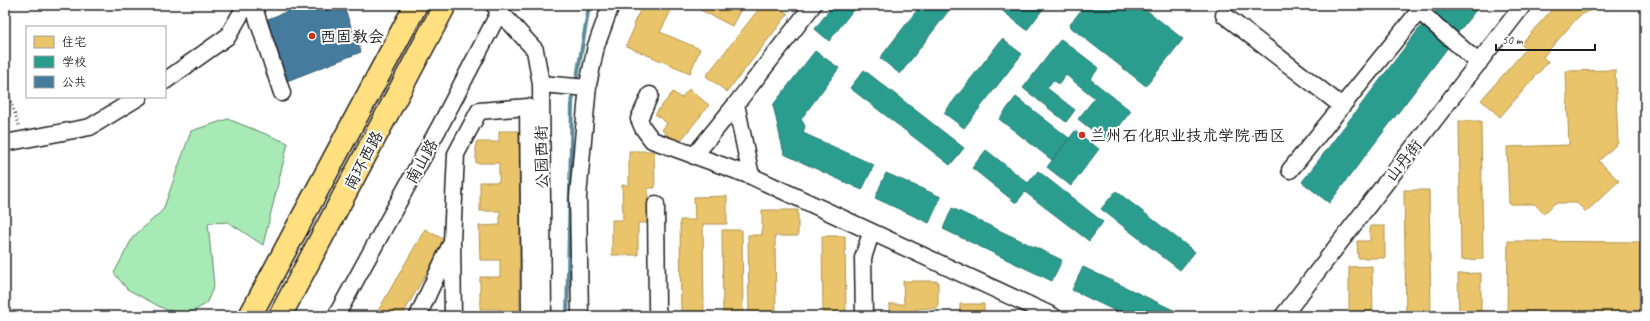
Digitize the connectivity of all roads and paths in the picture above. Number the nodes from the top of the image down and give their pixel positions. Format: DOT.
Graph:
graph roads {
  1 [pos="246,5"];
  2 [pos="253,5"];
  3 [pos="416,5"];
  4 [pos="445,5"];
  5 [pos="611,5"];
  6 [pos="813,5"];
  7 [pos="1523,5"];
  8 [pos="499,7"];
  9 [pos="1421,8"];
  10 [pos="1224,15"];
  11 [pos="1478,62"];
  12 [pos="5,66"];
  13 [pos="166,80"];
  14 [pos="548,85"];
  15 [pos="584,88"];
  16 [pos="282,93"];
  17 [pos="650,95"];
  18 [pos="138,98"];
  19 [pos="736,104"];
  20 [pos="1342,106"];
  21 [pos="24,140"];
  22 [pos="5,143"];
  23 [pos="694,156"];
  24 [pos="1290,170"];
  25 [pos="751,176"];
  26 [pos="656,204"];
  27 [pos="872,232"];
  28 [pos="452,241"];
  29 [pos="250,316"];
  30 [pos="280,316"];
  31 [pos="336,316"];
  32 [pos="418,316"];
  33 [pos="453,316"];
  34 [pos="530,316"];
  35 [pos="543,316"];
  36 [pos="580,316"];
  37 [pos="659,316"];
  38 [pos="864,316"];
  39 [pos="1053,316"];
  40 [pos="1283,316"];
  1 -- 13 [label="street"];
  2 -- 16 [label="street"];
  3 -- 29 [label="highway, 南环西路"];
  4 -- 30 [label="highway, 南环西路"];
  5 -- 15 [label="street"];
  6 -- 19 [label="street"];
  7 -- 11 [label="street, 山丹街"];
  8 -- 14 [label="street, 公园西街"];
  8 -- 31 [label="street, 南山路"];
  9 -- 11 [label="street"];
  9 -- 20 [label="street"];
  10 -- 20 [label="street"];
  11 -- 40 [label="street, 山丹街"];
  12 -- 21 [label="path"];
  14 -- 15 [label="street"];
  14 -- 35 [label="street, 公园西街"];
  15 -- 36 [label="street"];
  17 -- 23 [label="street"];
  18 -- 21 [label="street"];
  19 -- 23 [label="street"];
  19 -- 25 [label="street"];
  20 -- 24 [label="street"];
  21 -- 22 [label="street"];
  23 -- 25 [label="street"];
  25 -- 27 [label="street"];
  26 -- 37 [label="street"];
  27 -- 38 [label="street"];
  27 -- 39 [label="street"];
  28 -- 32 [label="street"];
  28 -- 33 [label="street"];
  28 -- 34 [label="street"];
}
